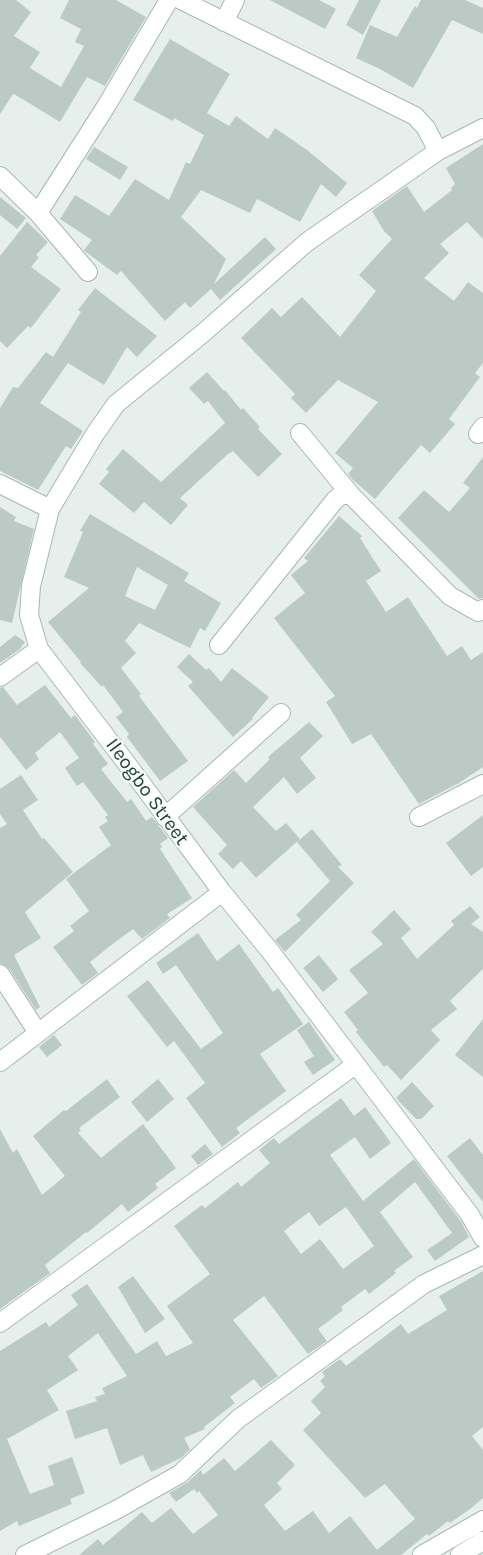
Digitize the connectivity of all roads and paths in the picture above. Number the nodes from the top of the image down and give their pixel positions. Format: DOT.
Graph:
graph roads {
  1 [pos="170,0"];
  2 [pos="181,0"];
  3 [pos="235,0"];
  4 [pos="224,22"];
  5 [pos="483,128"];
  6 [pos="438,151"];
  7 [pos="0,176"];
  8 [pos="38,213"];
  9 [pos="88,272"];
  10 [pos="300,433"];
  11 [pos="0,484"];
  12 [pos="351,495"];
  13 [pos="50,509"];
  14 [pos="483,609"];
  15 [pos="219,645"];
  16 [pos="39,649"];
  17 [pos="0,677"];
  18 [pos="281,713"];
  19 [pos="483,784"];
  20 [pos="165,817"];
  21 [pos="419,817"];
  22 [pos="222,892"];
  23 [pos="0,974"];
  24 [pos="38,1033"];
  25 [pos="0,1062"];
  26 [pos="355,1065"];
  27 [pos="483,1238"];
  28 [pos="483,1255"];
  29 [pos="0,1323"];
  30 [pos="483,1520"];
  31 [pos="483,1541"];
  32 [pos="25,1555"];
  33 [pos="422,1555"];
  34 [pos="460,1555"];
  1 -- 8 [label="street"];
  2 -- 4 [label="street"];
  3 -- 4 [label="street"];
  4 -- 6 [label="street"];
  5 -- 6 [label="street, Ileogbo Street"];
  6 -- 13 [label="street, Ileogbo Street"];
  7 -- 8 [label="street"];
  8 -- 9 [label="street"];
  10 -- 12 [label="street"];
  11 -- 13 [label="street"];
  12 -- 14 [label="street"];
  12 -- 15 [label="street"];
  13 -- 16 [label="street, Ileogbo Street"];
  16 -- 17 [label="street"];
  16 -- 20 [label="street, Ileogbo Street"];
  18 -- 20 [label="street"];
  19 -- 21 [label="street"];
  20 -- 22 [label="street, Ileogbo Street"];
  22 -- 24 [label="street"];
  22 -- 26 [label="street, Ileogbo Street"];
  23 -- 24 [label="street"];
  24 -- 25 [label="street"];
  26 -- 27 [label="street, Ileogbo Street"];
  26 -- 29 [label="street"];
  28 -- 32 [label="street"];
  30 -- 33 [label="street"];
  31 -- 34 [label="street"];
}
